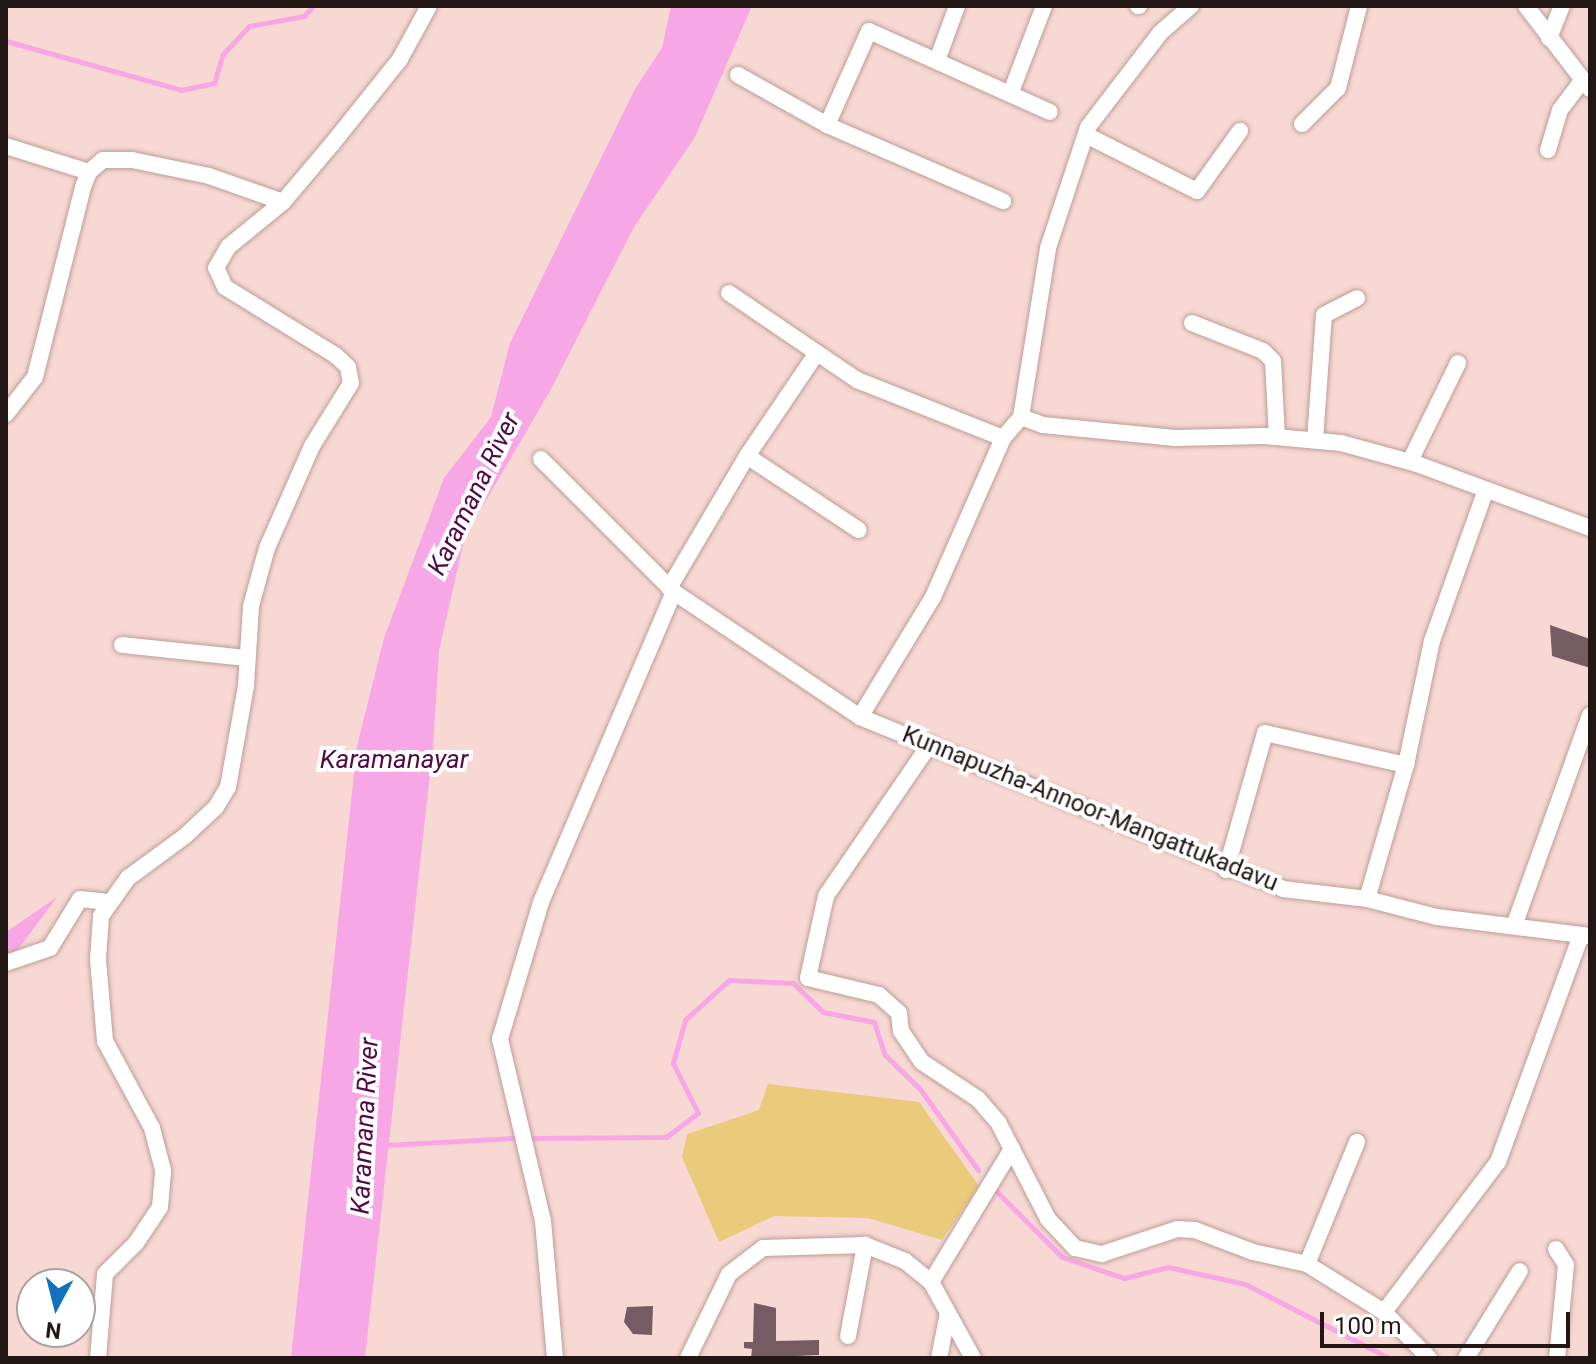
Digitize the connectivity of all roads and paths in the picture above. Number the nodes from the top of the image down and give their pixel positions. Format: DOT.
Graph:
graph roads {
  1 [pos="429,6"];
  2 [pos="957,6"];
  3 [pos="1044,6"];
  4 [pos="1191,6"];
  5 [pos="1359,6"];
  6 [pos="1526,6"];
  7 [pos="1562,6"];
  8 [pos="1549,38"];
  9 [pos="938,58"];
  10 [pos="738,75"];
  11 [pos="1586,84"];
  12 [pos="1011,92"];
  13 [pos="1050,112"];
  14 [pos="1302,124"];
  15 [pos="827,125"];
  16 [pos="1240,131"];
  17 [pos="1086,135"];
  18 [pos="6,146"];
  19 [pos="1548,150"];
  20 [pos="89,172"];
  21 [pos="1003,201"];
  22 [pos="283,202"];
  23 [pos="729,293"];
  24 [pos="1357,298"];
  25 [pos="1192,323"];
  26 [pos="816,354"];
  27 [pos="1458,363"];
  28 [pos="8,407"];
  29 [pos="1021,417"];
  30 [pos="1277,437"];
  31 [pos="1003,438"];
  32 [pos="1315,440"];
  33 [pos="747,456"];
  34 [pos="541,459"];
  35 [pos="1410,461"];
  36 [pos="1485,492"];
  37 [pos="1590,528"];
  38 [pos="859,530"];
  39 [pos="672,590"];
  40 [pos="122,645"];
  41 [pos="245,658"];
  42 [pos="1590,715"];
  43 [pos="860,717"];
  44 [pos="930,744"];
  45 [pos="1406,765"];
  46 [pos="1226,870"];
  47 [pos="1367,899"];
  48 [pos="108,902"];
  49 [pos="1514,926"];
  50 [pos="1586,936"];
  51 [pos="6,963"];
  52 [pos="1357,1142"];
  53 [pos="1012,1149"];
  54 [pos="865,1245"];
  55 [pos="1556,1249"];
  56 [pos="1307,1264"];
  57 [pos="1520,1271"];
  58 [pos="931,1282"];
  59 [pos="1384,1312"];
  60 [pos="948,1313"];
  61 [pos="848,1336"];
  62 [pos="940,1353"];
  63 [pos="98,1358"];
  64 [pos="555,1358"];
  65 [pos="688,1358"];
  66 [pos="972,1358"];
  67 [pos="1429,1358"];
  68 [pos="1466,1358"];
  69 [pos="1557,1358"];
  1 -- 22 [label="street"];
  2 -- 9 [label="street"];
  3 -- 12 [label="street"];
  4 -- 17 [label="street"];
  5 -- 14 [label="street"];
  6 -- 8 [label="street"];
  7 -- 8 [label="street"];
  8 -- 11 [label="street"];
  9 -- 12 [label="street"];
  9 -- 15 [label="street"];
  10 -- 15 [label="street"];
  11 -- 19 [label="street"];
  12 -- 13 [label="street"];
  15 -- 21 [label="street"];
  16 -- 17 [label="street"];
  17 -- 29 [label="street"];
  18 -- 20 [label="street"];
  20 -- 22 [label="street"];
  20 -- 28 [label="street"];
  22 -- 41 [label="street"];
  23 -- 26 [label="street"];
  24 -- 32 [label="street"];
  25 -- 30 [label="street"];
  26 -- 31 [label="street"];
  26 -- 33 [label="street"];
  27 -- 35 [label="street"];
  29 -- 30 [label="street"];
  29 -- 31 [label="street"];
  30 -- 32 [label="street"];
  31 -- 43 [label="street"];
  32 -- 35 [label="street"];
  33 -- 38 [label="street"];
  33 -- 39 [label="street"];
  34 -- 39 [label="street, Kunnapuzha-Annoor-Mangattukadavu"];
  35 -- 36 [label="street"];
  36 -- 37 [label="street"];
  36 -- 45 [label="street"];
  39 -- 43 [label="street, Kunnapuzha-Annoor-Mangattukadavu"];
  39 -- 64 [label="street"];
  40 -- 41 [label="street"];
  41 -- 48 [label="street"];
  42 -- 49 [label="street"];
  43 -- 44 [label="street, Kunnapuzha-Annoor-Mangattukadavu"];
  44 -- 46 [label="street, Kunnapuzha-Annoor-Mangattukadavu"];
  44 -- 53 [label="street"];
  45 -- 46 [label="street"];
  45 -- 47 [label="street"];
  46 -- 47 [label="street, Kunnapuzha-Annoor-Mangattukadavu"];
  47 -- 49 [label="street, Kunnapuzha-Annoor-Mangattukadavu"];
  48 -- 51 [label="street"];
  48 -- 63 [label="street"];
  49 -- 50 [label="street, Kunnapuzha-Annoor-Mangattukadavu"];
  50 -- 59 [label="street"];
  52 -- 56 [label="street"];
  53 -- 56 [label="street"];
  53 -- 58 [label="street"];
  54 -- 58 [label="street"];
  54 -- 61 [label="street"];
  54 -- 65 [label="street"];
  55 -- 69 [label="street"];
  56 -- 59 [label="street"];
  57 -- 68 [label="street"];
  58 -- 60 [label="street"];
  59 -- 67 [label="street"];
  60 -- 62 [label="street"];
  60 -- 66 [label="street"];
  62 -- 66 [label="street"];
}
